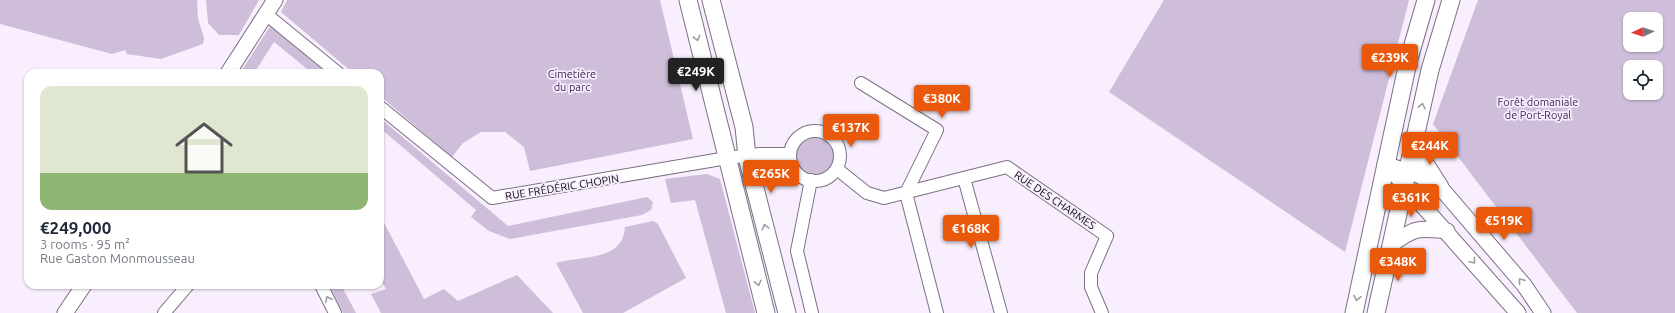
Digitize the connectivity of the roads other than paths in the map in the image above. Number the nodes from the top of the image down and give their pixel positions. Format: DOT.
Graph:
graph roads {
  1 [pos="275,0"];
  2 [pos="688,0"];
  3 [pos="711,0"];
  4 [pos="1426,0"];
  5 [pos="1451,0"];
  6 [pos="267,15"];
  7 [pos="231,69"];
  8 [pos="333,69"];
  9 [pos="860,82"];
  10 [pos="384,110"];
  11 [pos="1415,138"];
  12 [pos="790,154"];
  13 [pos="747,157"];
  14 [pos="727,158"];
  15 [pos="1385,164"];
  16 [pos="837,169"];
  17 [pos="964,178"];
  18 [pos="1406,178"];
  19 [pos="811,180"];
  20 [pos="1440,188"];
  21 [pos="906,193"];
  22 [pos="1447,231"];
  23 [pos="1390,245"];
  24 [pos="81,289"];
  25 [pos="185,289"];
  26 [pos="323,289"];
  27 [pos="65,313"];
  28 [pos="164,313"];
  29 [pos="335,313"];
  30 [pos="766,313"];
  31 [pos="787,313"];
  32 [pos="812,313"];
  33 [pos="937,313"];
  34 [pos="1001,313"];
  35 [pos="1102,313"];
  36 [pos="1354,313"];
  37 [pos="1376,313"];
  38 [pos="1518,313"];
  39 [pos="1543,313"];
  1 -- 6 [label="street"];
  2 -- 14 [label="main road, one-way"];
  3 -- 13 [label="main road"];
  4 -- 15 [label="main road"];
  11 -- 5 [label="main road, one-way"];
  6 -- 7 [label="street"];
  6 -- 8 [label="street"];
  9 -- 21 [label="street"];
  10 -- 14 [label="street, RUE FRÉDÉRIC CHOPIN"];
  11 -- 18 [label="main road"];
  11 -- 20 [label="main road"];
  12 -- 13 [label="street, RUE FRÉDÉRIC CHOPIN"];
  12 -- 16 [label="street"];
  12 -- 19 [label="street"];
  13 -- 14 [label="street, RUE FRÉDÉRIC CHOPIN"];
  31 -- 13 [label="main road, one-way"];
  14 -- 30 [label="main road, one-way"];
  15 -- 18 [label="street"];
  15 -- 36 [label="main road, one-way"];
  16 -- 19 [label="street"];
  16 -- 21 [label="street, RUE DES CHARMES"];
  17 -- 21 [label="street, RUE DES CHARMES"];
  17 -- 34 [label="street"];
  17 -- 35 [label="street, RUE DES CHARMES"];
  18 -- 20 [label="street"];
  18 -- 22 [label="street"];
  18 -- 23 [label="main road"];
  19 -- 32 [label="street"];
  39 -- 20 [label="street, one-way"];
  21 -- 33 [label="street"];
  22 -- 23 [label="street"];
  22 -- 38 [label="street, one-way"];
  23 -- 37 [label="main road"];
  24 -- 27 [label="street"];
  25 -- 28 [label="street"];
  29 -- 26 [label="street, one-way"];
}
